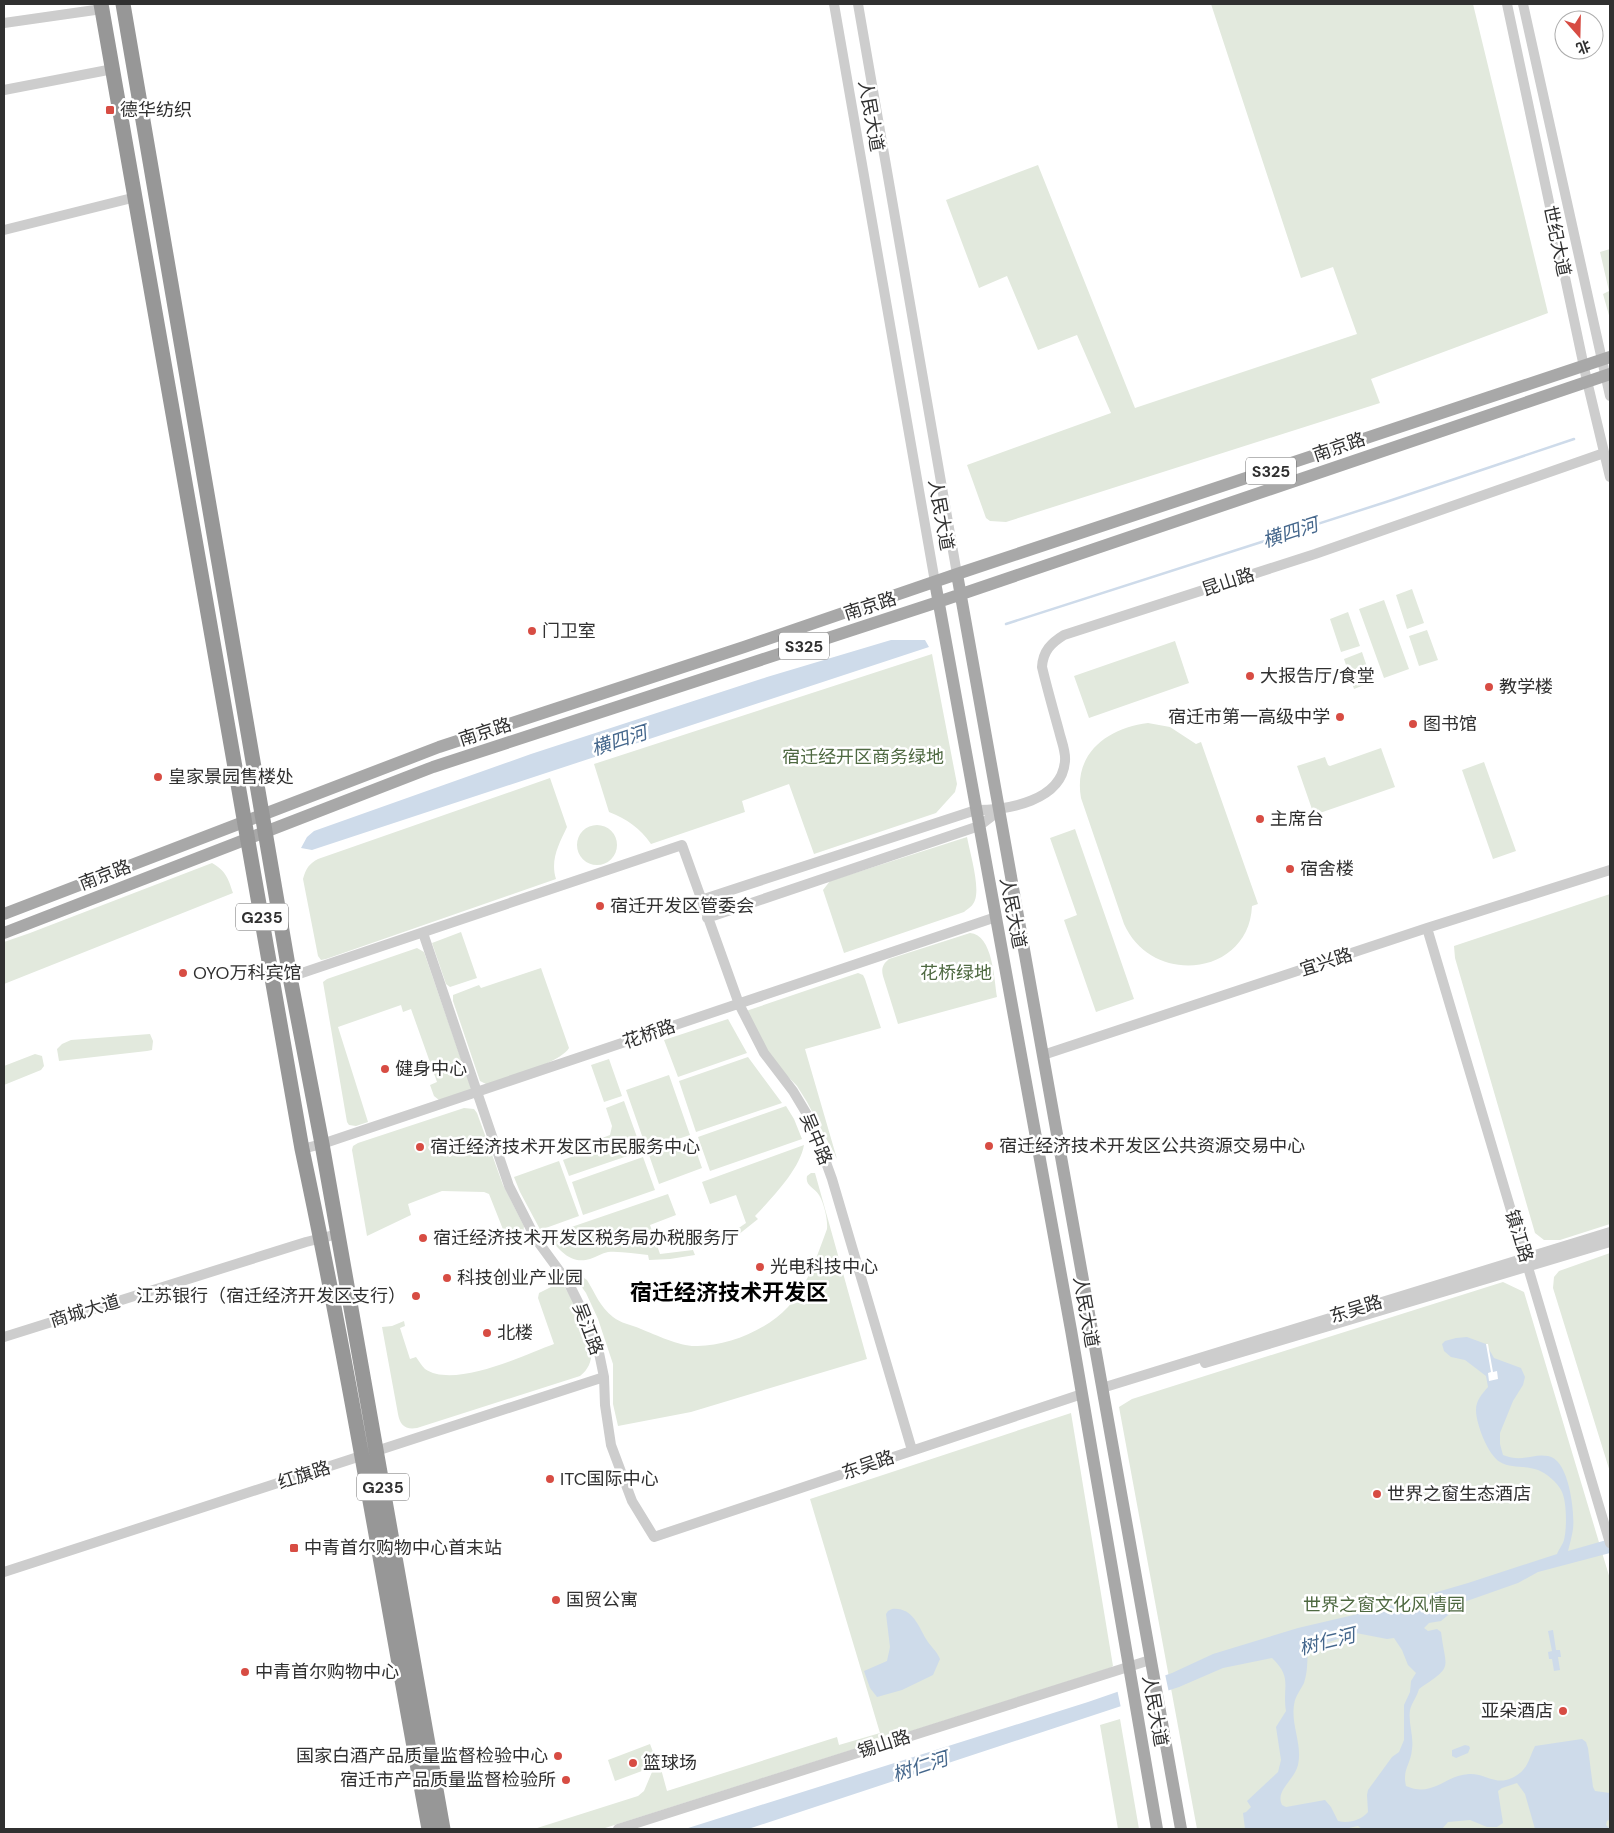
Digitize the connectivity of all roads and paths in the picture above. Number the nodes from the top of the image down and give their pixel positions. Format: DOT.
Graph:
graph roads {
  1 [pos="122,4"];
  2 [pos="834,4"];
  3 [pos="858,4"];
  4 [pos="1507,4"];
  5 [pos="1523,4"];
  6 [pos="102,6"];
  7 [pos="4,23"];
  8 [pos="113,69"];
  9 [pos="4,90"];
  10 [pos="136,197"];
  11 [pos="4,230"];
  12 [pos="1606,359"];
  13 [pos="1584,366"];
  14 [pos="1608,375"];
  15 [pos="1587,381"];
  16 [pos="1610,396"];
  17 [pos="1604,453"];
  18 [pos="1610,477"];
  19 [pos="957,574"];
  20 [pos="934,582"];
  21 [pos="961,594"];
  22 [pos="938,602"];
  23 [pos="976,810"];
  24 [pos="1000,810"];
  25 [pos="263,814"];
  26 [pos="246,821"];
  27 [pos="979,826"];
  28 [pos="266,831"];
  29 [pos="248,838"];
  30 [pos="1610,870"];
  31 [pos="701,900"];
  32 [pos="4,914"];
  33 [pos="996,917"];
  34 [pos="707,918"];
  35 [pos="1427,928"];
  36 [pos="4,933"];
  37 [pos="424,933"];
  38 [pos="290,977"];
  39 [pos="739,1004"];
  40 [pos="1043,1056"];
  41 [pos="478,1092"];
  42 [pos="322,1144"];
  43 [pos="302,1148"];
  44 [pos="1610,1232"];
  45 [pos="338,1234"];
  46 [pos="321,1238"];
  47 [pos="1610,1242"];
  48 [pos="1527,1262"];
  49 [pos="4,1337"];
  50 [pos="604,1377"];
  51 [pos="1103,1391"];
  52 [pos="1082,1394"];
  53 [pos="912,1450"];
  54 [pos="377,1451"];
  55 [pos="362,1456"];
  56 [pos="654,1537"];
  57 [pos="1609,1539"];
  58 [pos="4,1572"];
  59 [pos="1150,1660"];
  60 [pos="1130,1669"];
  61 [pos="1169,1765"];
  62 [pos="1147,1769"];
  63 [pos="429,1829"];
  64 [pos="443,1829"];
  65 [pos="618,1829"];
  66 [pos="635,1829"];
  67 [pos="1157,1829"];
  68 [pos="1181,1829"];
  1 -- 25 [label="highway, G235"];
  2 -- 20 [label="street, 人民大道"];
  3 -- 19 [label="street, 人民大道"];
  4 -- 13 [label="street, 世纪大道"];
  5 -- 12 [label="street, 世纪大道"];
  6 -- 7 [label="street"];
  6 -- 8 [label="highway, G235"];
  8 -- 9 [label="street"];
  8 -- 10 [label="highway, G235"];
  10 -- 11 [label="street"];
  10 -- 26 [label="highway, G235"];
  12 -- 13 [label="main road, 南京路 / S325"];
  12 -- 14 [label="street, 世纪大道"];
  13 -- 15 [label="street, 世纪大道"];
  13 -- 19 [label="main road, 南京路 / S325"];
  14 -- 15 [label="main road, 南京路 / S325"];
  14 -- 16 [label="street, 世纪大道"];
  15 -- 17 [label="street, 世纪大道"];
  15 -- 21 [label="main road, 南京路 / S325"];
  17 -- 18 [label="street, 世纪大道"];
  17 -- 24 [label="street, 昆山路"];
  19 -- 20 [label="main road, 南京路 / S325"];
  19 -- 21 [label="main road, 人民大道"];
  20 -- 22 [label="main road, 人民大道"];
  20 -- 25 [label="main road, 南京路 / S325"];
  21 -- 22 [label="main road, 南京路 / S325"];
  21 -- 24 [label="main road, 人民大道"];
  22 -- 23 [label="main road, 人民大道"];
  22 -- 28 [label="main road, 南京路 / S325"];
  23 -- 24 [label="street"];
  23 -- 27 [label="main road, 人民大道"];
  23 -- 31 [label="street"];
  24 -- 27 [label="street"];
  24 -- 40 [label="main road, 人民大道"];
  25 -- 26 [label="main road, 南京路 / S325"];
  25 -- 28 [label="highway, G235"];
  26 -- 29 [label="highway, G235"];
  26 -- 32 [label="main road, 南京路 / S325"];
  27 -- 33 [label="main road, 人民大道"];
  27 -- 34 [label="street"];
  28 -- 29 [label="main road, 南京路 / S325"];
  28 -- 38 [label="highway, G235"];
  29 -- 36 [label="main road, 南京路 / S325"];
  29 -- 43 [label="highway, G235"];
  30 -- 35 [label="street, 宜兴路"];
  31 -- 34 [label="street, 吴中路"];
  31 -- 37 [label="street, 吴中路"];
  33 -- 39 [label="street, 花桥路"];
  33 -- 52 [label="main road, 人民大道"];
  34 -- 39 [label="street, 吴中路"];
  35 -- 40 [label="street, 宜兴路"];
  35 -- 48 [label="street, 镇江路"];
  37 -- 38 [label="street"];
  37 -- 41 [label="street, 吴江路"];
  38 -- 42 [label="highway, G235"];
  39 -- 41 [label="street, 花桥路"];
  39 -- 53 [label="street, 吴中路"];
  40 -- 51 [label="main road, 人民大道"];
  41 -- 42 [label="street, 花桥路"];
  41 -- 50 [label="street, 吴江路"];
  42 -- 43 [label="street, 花桥路"];
  42 -- 45 [label="highway, G235"];
  43 -- 46 [label="highway, G235"];
  44 -- 48 [label="street, 东吴路"];
  45 -- 46 [label="street, 商城大道"];
  45 -- 54 [label="highway, G235"];
  46 -- 49 [label="street, 商城大道"];
  46 -- 55 [label="highway, G235"];
  47 -- 48 [label="street, 东吴路"];
  48 -- 51 [label="street, 东吴路"];
  48 -- 57 [label="street, 镇江路"];
  50 -- 54 [label="street, 红旗路"];
  50 -- 56 [label="street, 吴江路"];
  51 -- 59 [label="main road, 人民大道"];
  52 -- 53 [label="street, 东吴路"];
  52 -- 60 [label="main road, 人民大道"];
  53 -- 56 [label="street, 东吴路"];
  54 -- 55 [label="street, 红旗路"];
  54 -- 64 [label="highway, G235"];
  55 -- 58 [label="street, 红旗路"];
  55 -- 63 [label="highway, G235"];
  59 -- 60 [label="street, 锡山路"];
  59 -- 61 [label="main road, 人民大道"];
  60 -- 62 [label="main road, 人民大道"];
  60 -- 65 [label="street, 锡山路"];
  60 -- 66 [label="street, 锡山路"];
  61 -- 62 [label="main road"];
  61 -- 68 [label="main road, 人民大道"];
  62 -- 67 [label="main road, 人民大道"];
}
